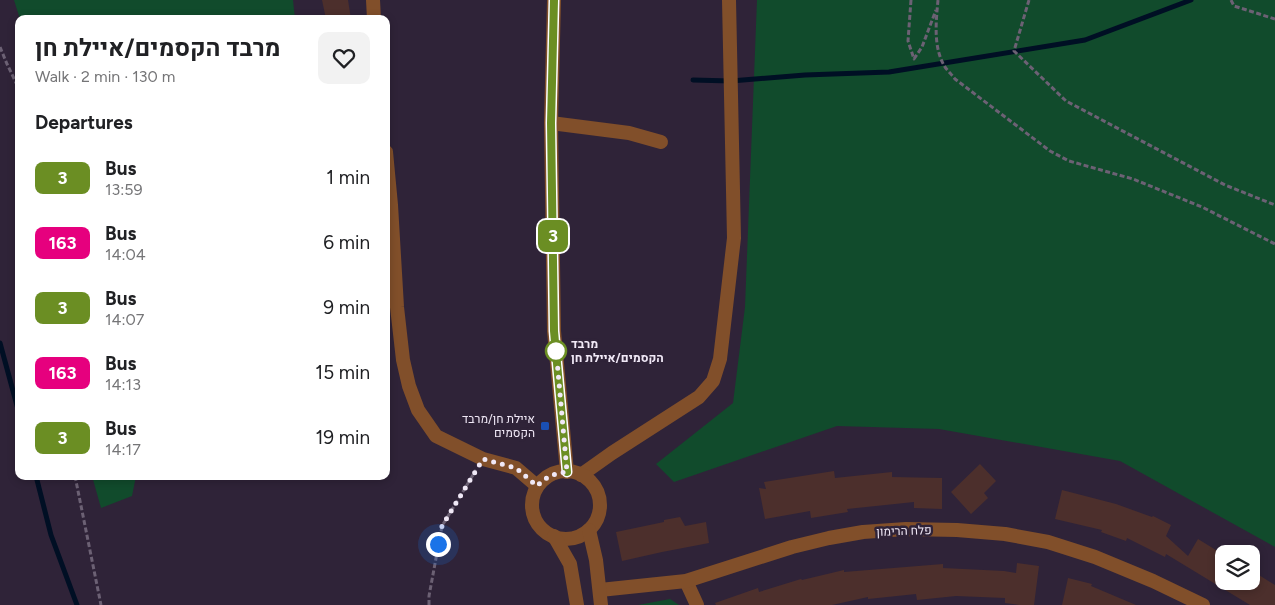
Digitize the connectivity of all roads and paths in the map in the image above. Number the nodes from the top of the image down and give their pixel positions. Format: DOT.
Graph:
graph roads {
  1 [pos="373,0"];
  2 [pos="554,0"];
  3 [pos="729,0"];
  4 [pos="911,0"];
  5 [pos="938,0"];
  6 [pos="1029,0"];
  7 [pos="1231,0"];
  8 [pos="937,5"];
  9 [pos="374,15"];
  10 [pos="1275,19"];
  11 [pos="0,47"];
  12 [pos="15,81"];
  13 [pos="551,123"];
  14 [pos="661,142"];
  15 [pos="390,194"];
  16 [pos="1275,205"];
  17 [pos="1275,244"];
  18 [pos="483,459"];
  19 [pos="567,472"];
  20 [pos="581,475"];
  21 [pos="76,480"];
  22 [pos="537,486"];
  23 [pos="589,530"];
  24 [pos="554,536"];
  25 [pos="686,582"];
  26 [pos="600,590"];
  27 [pos="101,605"];
  28 [pos="430,605"];
  29 [pos="577,605"];
  30 [pos="601,605"];
  31 [pos="697,605"];
  32 [pos="1203,605"];
  1 -- 9 [label="street"];
  2 -- 13 [label="street"];
  3 -- 20 [label="street"];
  4 -- 8 [label="path"];
  5 -- 8 [label="path"];
  6 -- 16 [label="path"];
  7 -- 10 [label="path"];
  8 -- 17 [label="path"];
  11 -- 12 [label="path"];
  13 -- 14 [label="street"];
  13 -- 19 [label="street"];
  15 -- 18 [label="street"];
  18 -- 22 [label="street"];
  18 -- 28 [label="path"];
  19 -- 20 [label="street"];
  19 -- 22 [label="street"];
  20 -- 23 [label="street"];
  21 -- 27 [label="path"];
  22 -- 24 [label="street"];
  23 -- 24 [label="street"];
  23 -- 26 [label="street"];
  24 -- 29 [label="street"];
  25 -- 26 [label="street, פלח הרימון"];
  25 -- 31 [label="street"];
  25 -- 32 [label="street, פלח הרימון"];
  26 -- 30 [label="street"];
}
